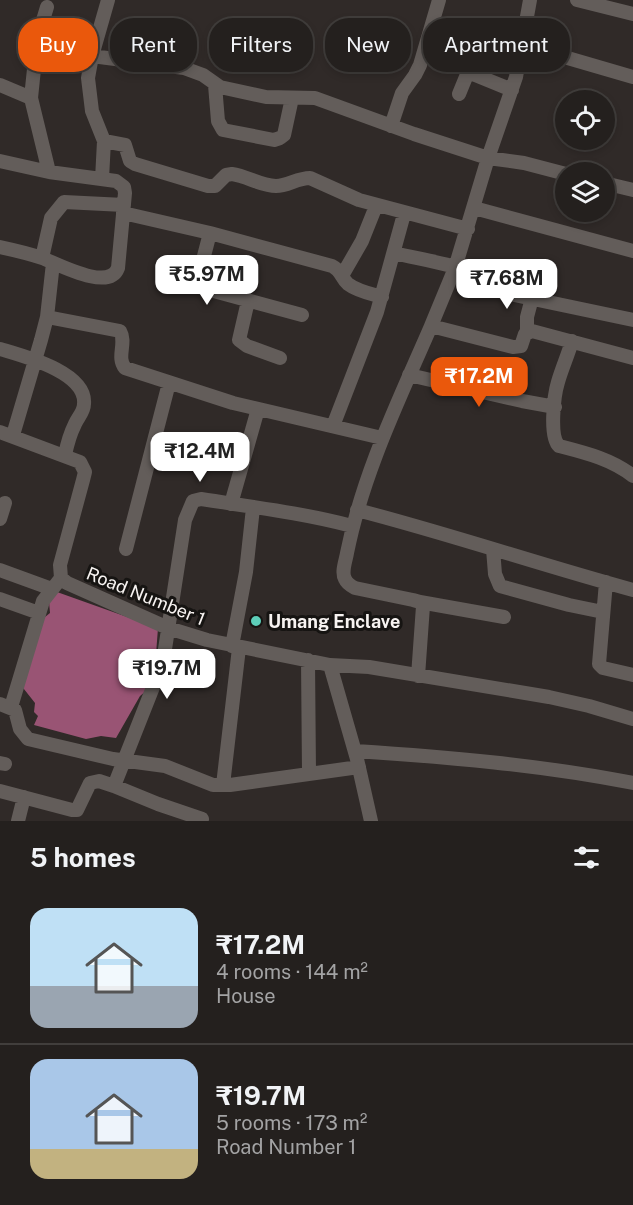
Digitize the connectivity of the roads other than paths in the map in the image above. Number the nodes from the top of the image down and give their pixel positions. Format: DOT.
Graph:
graph roads {
  1 [pos="108,0"];
  2 [pos="439,0"];
  3 [pos="530,0"];
  4 [pos="577,0"];
  5 [pos="47,7"];
  6 [pos="633,14"];
  7 [pos="527,18"];
  8 [pos="98,35"];
  9 [pos="98,57"];
  10 [pos="570,59"];
  11 [pos="89,72"];
  12 [pos="516,72"];
  13 [pos="633,77"];
  14 [pos="0,85"];
  15 [pos="215,85"];
  16 [pos="512,90"];
  17 [pos="459,94"];
  18 [pos="32,98"];
  19 [pos="292,98"];
  20 [pos="391,126"];
  21 [pos="104,141"];
  22 [pos="488,158"];
  23 [pos="0,161"];
  24 [pos="555,171"];
  25 [pos="49,172"];
  26 [pos="102,179"];
  27 [pos="615,186"];
  28 [pos="633,190"];
  29 [pos="376,206"];
  30 [pos="474,208"];
  31 [pos="124,209"];
  32 [pos="404,214"];
  33 [pos="468,229"];
  34 [pos="210,233"];
  35 [pos="0,248"];
  36 [pos="633,251"];
  37 [pos="394,253"];
  38 [pos="48,260"];
  39 [pos="455,268"];
  40 [pos="343,274"];
  41 [pos="381,297"];
  42 [pos="532,298"];
  43 [pos="248,301"];
  44 [pos="302,315"];
  45 [pos="47,317"];
  46 [pos="633,320"];
  47 [pos="431,326"];
  48 [pos="527,332"];
  49 [pos="572,341"];
  50 [pos="0,349"];
  51 [pos="280,358"];
  52 [pos="633,358"];
  53 [pos="35,360"];
  54 [pos="409,375"];
  55 [pos="169,383"];
  56 [pos="555,407"];
  57 [pos="258,409"];
  58 [pos="333,426"];
  59 [pos="7,433"];
  60 [pos="381,438"];
  61 [pos="65,455"];
  62 [pos="633,476"];
  63 [pos="5,503"];
  64 [pos="231,504"];
  65 [pos="253,508"];
  66 [pos="357,510"];
  67 [pos="0,519"];
  68 [pos="352,526"];
  69 [pos="126,549"];
  70 [pos="493,549"];
  71 [pos="0,570"];
  72 [pos="606,582"];
  73 [pos="56,583"];
  74 [pos="633,590"];
  75 [pos="0,599"];
  76 [pos="420,602"];
  77 [pos="603,612"];
  78 [pos="39,613"];
  79 [pos="504,618"];
  80 [pos="168,627"];
  81 [pos="235,647"];
  82 [pos="308,660"];
  83 [pos="330,665"];
  84 [pos="633,675"];
  85 [pos="418,676"];
  86 [pos="6,705"];
  87 [pos="633,719"];
  88 [pos="355,751"];
  89 [pos="124,760"];
  90 [pos="359,767"];
  91 [pos="309,774"];
  92 [pos="633,783"];
  93 [pos="223,785"];
  94 [pos="114,786"];
  95 [pos="0,791"];
  96 [pos="24,797"];
  97 [pos="201,819"];
  98 [pos="18,821"];
  99 [pos="370,821"];
  1 -- 8 [label="street"];
  2 -- 20 [label="street"];
  3 -- 7 [label="street"];
  4 -- 6 [label="street"];
  5 -- 18 [label="street"];
  9 -- 15 [label="street"];
  10 -- 13 [label="street"];
  11 -- 21 [label="street"];
  12 -- 16 [label="street"];
  14 -- 18 [label="street"];
  15 -- 19 [label="street"];
  15 -- 19 [label="street"];
  16 -- 17 [label="street"];
  16 -- 22 [label="street"];
  18 -- 25 [label="street"];
  19 -- 20 [label="street"];
  20 -- 22 [label="street"];
  21 -- 26 [label="street"];
  21 -- 29 [label="street"];
  22 -- 24 [label="street"];
  22 -- 30 [label="street"];
  23 -- 25 [label="street"];
  25 -- 26 [label="street"];
  26 -- 31 [label="street"];
  27 -- 28 [label="street"];
  29 -- 32 [label="street"];
  29 -- 40 [label="street"];
  30 -- 33 [label="street"];
  30 -- 36 [label="street"];
  31 -- 34 [label="street"];
  31 -- 38 [label="street"];
  31 -- 38 [label="street"];
  32 -- 33 [label="street"];
  32 -- 37 [label="street"];
  33 -- 39 [label="street"];
  34 -- 40 [label="street"];
  34 -- 43 [label="street"];
  35 -- 38 [label="street"];
  37 -- 39 [label="street"];
  37 -- 41 [label="street"];
  38 -- 45 [label="street"];
  39 -- 42 [label="street"];
  39 -- 47 [label="street"];
  40 -- 41 [label="street"];
  41 -- 58 [label="street"];
  42 -- 46 [label="street"];
  42 -- 48 [label="street"];
  43 -- 44 [label="street"];
  43 -- 51 [label="street"];
  45 -- 53 [label="street"];
  45 -- 55 [label="street"];
  47 -- 48 [label="street"];
  47 -- 54 [label="street"];
  48 -- 49 [label="street"];
  49 -- 52 [label="street"];
  49 -- 56 [label="street"];
  50 -- 53 [label="street"];
  53 -- 59 [label="street"];
  53 -- 61 [label="street"];
  54 -- 56 [label="street"];
  54 -- 60 [label="street"];
  55 -- 57 [label="street"];
  55 -- 69 [label="street"];
  56 -- 62 [label="street"];
  57 -- 58 [label="street"];
  57 -- 64 [label="street"];
  58 -- 60 [label="street"];
  59 -- 61 [label="street, Road Number 1"];
  60 -- 66 [label="street"];
  61 -- 73 [label="street, Road Number 1"];
  63 -- 67 [label="street"];
  64 -- 65 [label="street"];
  64 -- 80 [label="street"];
  65 -- 68 [label="street"];
  65 -- 81 [label="street"];
  66 -- 68 [label="street"];
  66 -- 70 [label="street"];
  68 -- 76 [label="street"];
  70 -- 72 [label="street"];
  70 -- 77 [label="street"];
  71 -- 73 [label="street"];
  72 -- 74 [label="street"];
  72 -- 77 [label="street"];
  73 -- 78 [label="street"];
  73 -- 80 [label="street, Road Number 1"];
  75 -- 78 [label="street"];
  76 -- 79 [label="street"];
  76 -- 85 [label="street"];
  77 -- 84 [label="street"];
  78 -- 86 [label="street"];
  80 -- 81 [label="street, Road Number 1"];
  80 -- 89 [label="street"];
  81 -- 82 [label="street, Road Number 1"];
  81 -- 93 [label="street"];
  82 -- 83 [label="street, Road Number 1"];
  82 -- 91 [label="street"];
  83 -- 85 [label="street, Road Number 1"];
  83 -- 88 [label="street"];
  85 -- 87 [label="street, Road Number 1"];
  86 -- 89 [label="street"];
  88 -- 90 [label="street"];
  88 -- 92 [label="street"];
  89 -- 93 [label="street"];
  89 -- 94 [label="street"];
  90 -- 91 [label="street"];
  90 -- 99 [label="street"];
  91 -- 93 [label="street"];
  94 -- 96 [label="street"];
  94 -- 97 [label="street"];
  95 -- 96 [label="street"];
  96 -- 98 [label="street"];
}
